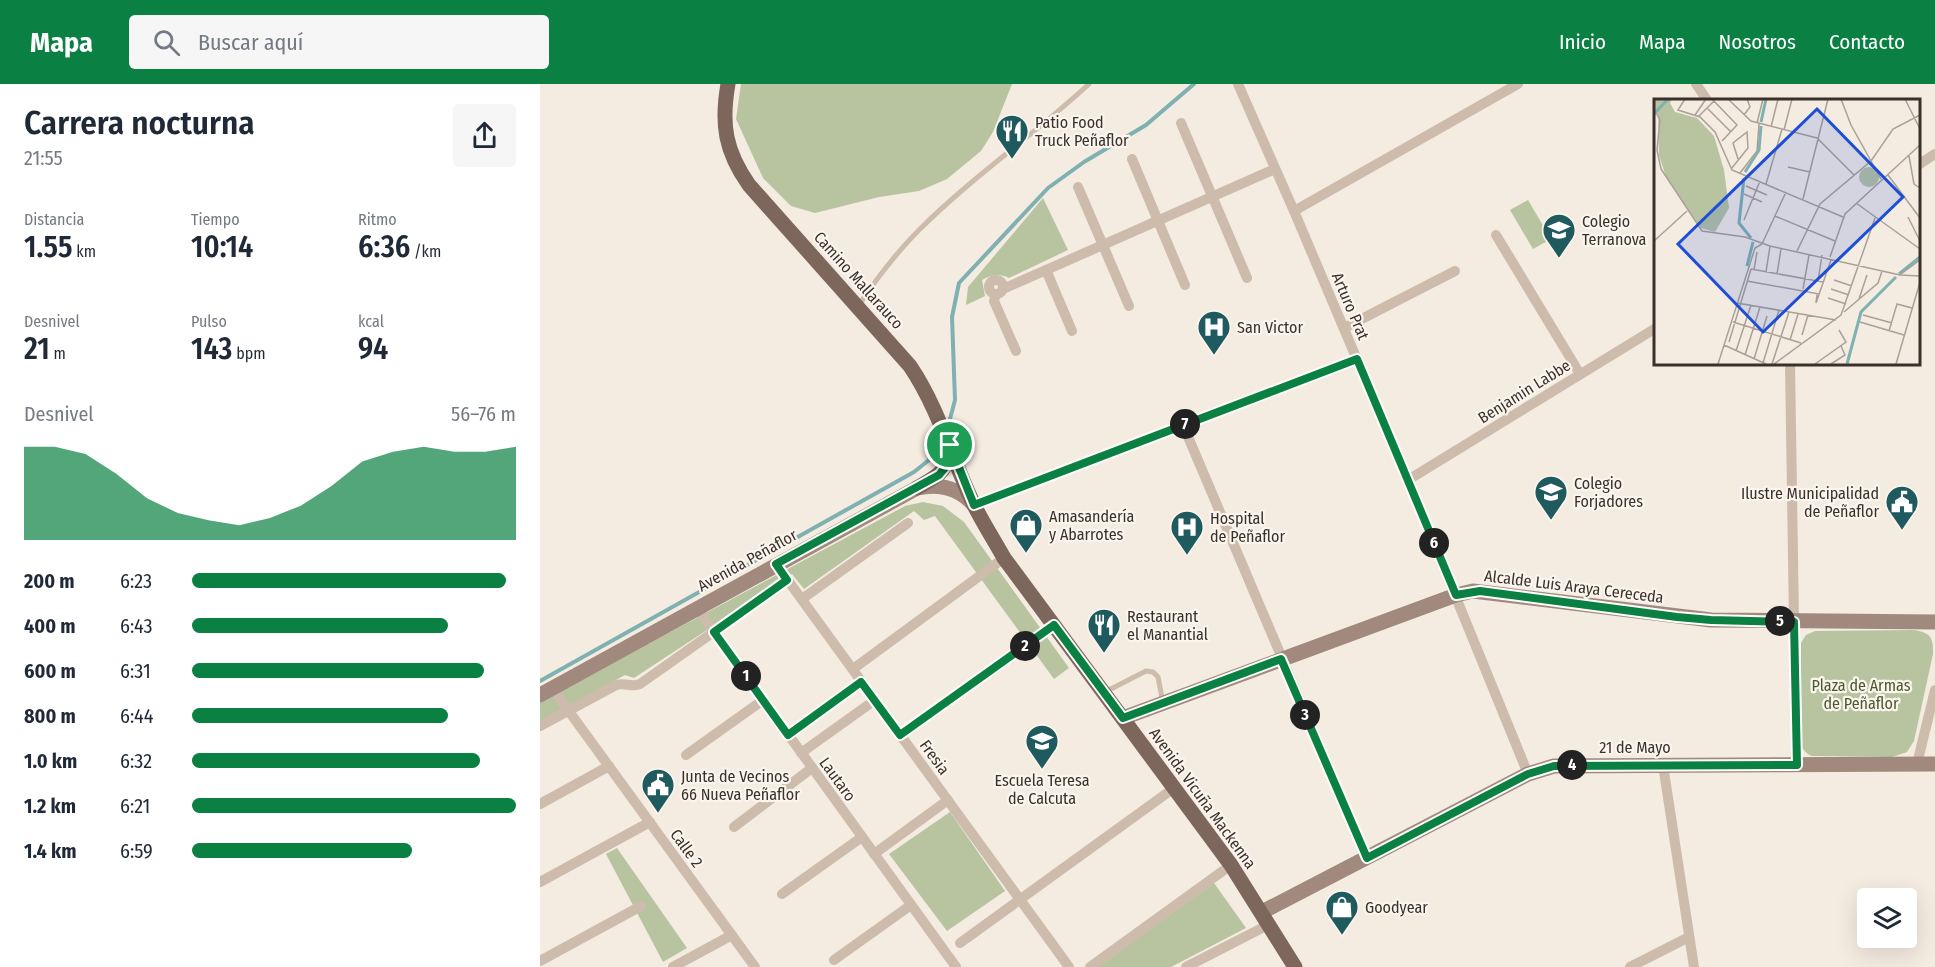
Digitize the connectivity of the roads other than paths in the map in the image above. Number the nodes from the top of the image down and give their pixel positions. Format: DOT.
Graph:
graph roads {
  1 [pos="728,84"];
  2 [pos="1089,84"];
  3 [pos="1238,84"];
  4 [pos="1518,84"];
  5 [pos="1696,84"];
  6 [pos="1706,99"];
  7 [pos="1181,123"];
  8 [pos="1935,154"];
  9 [pos="1132,159"];
  10 [pos="1920,164"];
  11 [pos="1275,169"];
  12 [pos="1078,187"];
  13 [pos="1213,196"];
  14 [pos="1294,211"];
  15 [pos="1157,220"];
  16 [pos="1496,235"];
  17 [pos="1102,244"];
  18 [pos="1046,270"];
  19 [pos="1455,271"];
  20 [pos="1247,278"];
  21 [pos="1185,285"];
  22 [pos="858,306"];
  23 [pos="1128,306"];
  24 [pos="1344,328"];
  25 [pos="1654,328"];
  26 [pos="1072,331"];
  27 [pos="1016,351"];
  28 [pos="1357,359"];
  29 [pos="1790,364"];
  30 [pos="1580,374"];
  31 [pos="1183,425"];
  32 [pos="950,445"];
  33 [pos="1408,480"];
  34 [pos="917,488"];
  35 [pos="974,505"];
  36 [pos="908,523"];
  37 [pos="1004,558"];
  38 [pos="776,564"];
  39 [pos="787,580"];
  40 [pos="1456,595"];
  41 [pos="802,599"];
  42 [pos="697,608"];
  43 [pos="1794,622"];
  44 [pos="1935,622"];
  45 [pos="1054,625"];
  46 [pos="714,632"];
  47 [pos="1281,659"];
  48 [pos="853,669"];
  49 [pos="861,682"];
  50 [pos="1935,690"];
  51 [pos="546,691"];
  52 [pos="1104,692"];
  53 [pos="763,700"];
  54 [pos="875,700"];
  55 [pos="1163,703"];
  56 [pos="569,711"];
  57 [pos="1123,718"];
  58 [pos="540,726"];
  59 [pos="788,735"];
  60 [pos="900,735"];
  61 [pos="801,753"];
  62 [pos="686,755"];
  63 [pos="1917,764"];
  64 [pos="1935,764"];
  65 [pos="1663,765"];
  66 [pos="1797,765"];
  67 [pos="609,766"];
  68 [pos="812,768"];
  69 [pos="1528,774"];
  70 [pos="1174,788"];
  71 [pos="948,801"];
  72 [pos="540,804"];
  73 [pos="650,822"];
  74 [pos="734,827"];
  75 [pos="862,837"];
  76 [pos="874,854"];
  77 [pos="1367,858"];
  78 [pos="1231,865"];
  79 [pos="540,882"];
  80 [pos="782,894"];
  81 [pos="1020,899"];
  82 [pos="911,905"];
  83 [pos="641,906"];
  84 [pos="1266,918"];
  85 [pos="732,935"];
  86 [pos="1689,937"];
  87 [pos="960,943"];
  88 [pos="540,960"];
  89 [pos="834,960"];
  90 [pos="544,967"];
  91 [pos="674,967"];
  92 [pos="754,967"];
  93 [pos="956,967"];
  94 [pos="1069,967"];
  95 [pos="1090,967"];
  96 [pos="1186,967"];
  97 [pos="1295,967"];
  98 [pos="1630,967"];
  99 [pos="1694,967"];
  1 -- 22 [label="main road, Camino Mallarauco"];
  2 -- 22 [label="lane"];
  3 -- 11 [label="street, Arturo Prat"];
  4 -- 14 [label="street"];
  5 -- 6 [label="street"];
  7 -- 13 [label="street"];
  8 -- 10 [label="street"];
  9 -- 15 [label="street"];
  11 -- 13 [label="street"];
  11 -- 14 [label="street, Arturo Prat"];
  12 -- 17 [label="street"];
  13 -- 15 [label="street"];
  13 -- 20 [label="street"];
  14 -- 24 [label="street, Arturo Prat"];
  15 -- 17 [label="street"];
  15 -- 21 [label="street"];
  16 -- 30 [label="street"];
  17 -- 18 [label="street"];
  17 -- 23 [label="street"];
  18 -- 26 [label="street"];
  18 -- 27 [label="street"];
  19 -- 24 [label="street"];
  22 -- 32 [label="main road, Camino Mallarauco"];
  24 -- 28 [label="street, Arturo Prat"];
  25 -- 30 [label="street, Benjamin Labbe"];
  28 -- 31 [label="street"];
  28 -- 33 [label="street, Arturo Prat"];
  29 -- 43 [label="street"];
  30 -- 33 [label="street, Benjamin Labbe"];
  31 -- 35 [label="street"];
  31 -- 47 [label="street"];
  32 -- 34 [label="main road"];
  32 -- 35 [label="main road, Camino Mallarauco"];
  33 -- 40 [label="street, Arturo Prat"];
  34 -- 35 [label="main road, Avenida Peñaflor"];
  34 -- 38 [label="main road, Avenida Peñaflor"];
  35 -- 37 [label="main road, Avenida Vicuña Mackenna"];
  36 -- 41 [label="street"];
  37 -- 45 [label="main road, Avenida Vicuña Mackenna"];
  37 -- 48 [label="street"];
  38 -- 39 [label="street, Fresia"];
  38 -- 42 [label="main road, Avenida Peñaflor"];
  39 -- 41 [label="street, Fresia"];
  39 -- 46 [label="street"];
  40 -- 43 [label="main road, Alcalde Luis Araya Cereceda"];
  40 -- 47 [label="main road, Alcalde Luis Araya Cereceda"];
  40 -- 69 [label="street, Arturo Prat"];
  41 -- 48 [label="street, Fresia"];
  42 -- 46 [label="street, Lautaro"];
  42 -- 51 [label="main road, Avenida Peñaflor"];
  43 -- 44 [label="main road, Alcalde Luis Araya Cereceda"];
  43 -- 66 [label="street"];
  45 -- 52 [label="main road, Avenida Vicuña Mackenna"];
  45 -- 60 [label="street"];
  46 -- 53 [label="street, Lautaro"];
  46 -- 56 [label="street"];
  47 -- 55 [label="main road, Alcalde Luis Araya Cereceda"];
  47 -- 77 [label="street"];
  48 -- 49 [label="street, Fresia"];
  49 -- 54 [label="street, Fresia"];
  49 -- 59 [label="street"];
  50 -- 63 [label="street"];
  51 -- 56 [label="street, Calle 2"];
  52 -- 55 [label="lane"];
  52 -- 57 [label="main road, Avenida Vicuña Mackenna"];
  53 -- 59 [label="street, Lautaro"];
  53 -- 62 [label="street"];
  54 -- 60 [label="street, Fresia"];
  54 -- 61 [label="street"];
  55 -- 57 [label="main road, Alcalde Luis Araya Cereceda"];
  56 -- 58 [label="street"];
  56 -- 67 [label="street, Calle 2"];
  57 -- 70 [label="main road, Avenida Vicuña Mackenna"];
  59 -- 61 [label="street, Lautaro"];
  60 -- 71 [label="street, Fresia"];
  61 -- 68 [label="street, Lautaro"];
  63 -- 64 [label="main road, 21 de Mayo"];
  63 -- 66 [label="main road, 21 de Mayo"];
  65 -- 66 [label="main road, 21 de Mayo"];
  65 -- 69 [label="main road, 21 de Mayo"];
  65 -- 86 [label="street"];
  67 -- 72 [label="street"];
  67 -- 73 [label="street, Calle 2"];
  68 -- 74 [label="street"];
  68 -- 75 [label="street, Lautaro"];
  69 -- 77 [label="main road, 21 de Mayo"];
  70 -- 78 [label="main road, Avenida Vicuña Mackenna"];
  70 -- 81 [label="street"];
  71 -- 76 [label="street"];
  71 -- 81 [label="street, Fresia"];
  73 -- 79 [label="street"];
  73 -- 85 [label="street, Calle 2"];
  75 -- 76 [label="street, Lautaro"];
  75 -- 80 [label="street"];
  76 -- 82 [label="street, Lautaro"];
  77 -- 84 [label="main road, 21 de Mayo"];
  78 -- 84 [label="main road, Avenida Vicuña Mackenna"];
  78 -- 95 [label="street"];
  81 -- 87 [label="street"];
  81 -- 94 [label="street, Fresia"];
  82 -- 89 [label="street"];
  82 -- 93 [label="street, Lautaro"];
  83 -- 88 [label="street"];
  84 -- 96 [label="street"];
  84 -- 97 [label="main road, Avenida Vicuña Mackenna"];
  85 -- 91 [label="street"];
  85 -- 92 [label="street, Calle 2"];
  86 -- 98 [label="street"];
  86 -- 99 [label="street"];
  88 -- 90 [label="street"];
}
